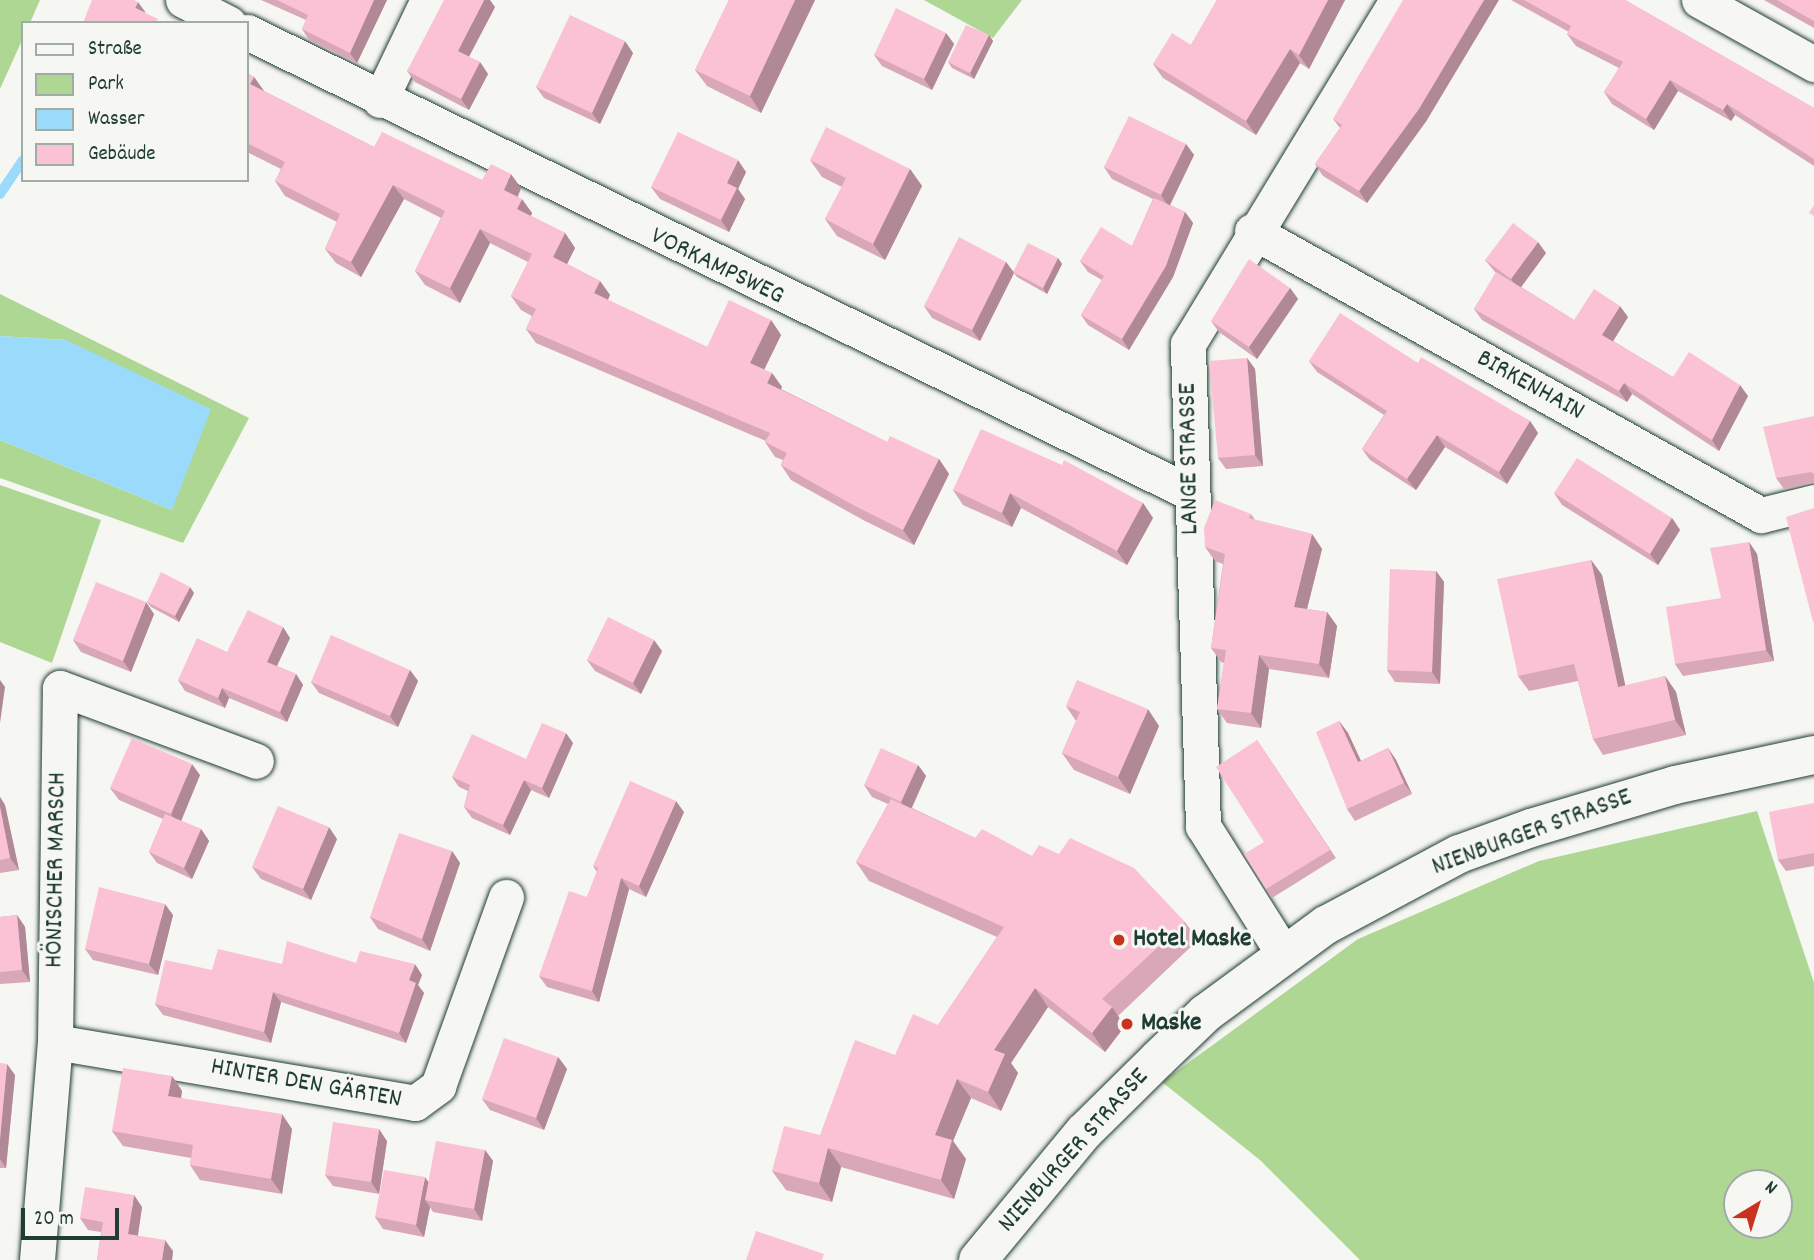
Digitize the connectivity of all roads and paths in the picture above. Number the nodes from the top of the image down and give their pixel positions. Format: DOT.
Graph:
graph roads {
  1 [pos="183,0"];
  2 [pos="428,0"];
  3 [pos="1397,0"];
  4 [pos="1699,0"];
  5 [pos="224,21"];
  6 [pos="248,33"];
  7 [pos="1814,64"];
  8 [pos="380,100"];
  9 [pos="1252,231"];
  10 [pos="1191,493"];
  11 [pos="1814,502"];
  12 [pos="1814,755"];
  13 [pos="256,761"];
  14 [pos="506,897"];
  15 [pos="1283,953"];
  16 [pos="55,1042"];
  17 [pos="37,1260"];
  18 [pos="978,1260"];
  1 -- 5 [label="street"];
  2 -- 8 [label="street"];
  3 -- 9 [label="street, LANGE STRASSE"];
  4 -- 7 [label="street"];
  6 -- 8 [label="street, VORKAMPSWEG"];
  8 -- 10 [label="street, VORKAMPSWEG"];
  9 -- 10 [label="street, LANGE STRASSE"];
  9 -- 11 [label="street, BIRKENHAIN"];
  10 -- 15 [label="street, LANGE STRASSE"];
  12 -- 15 [label="main road, NIENBURGER STRASSE"];
  13 -- 16 [label="street, HÖNISCHER MARSCH"];
  14 -- 16 [label="street, HINTER DEN GÄRTEN"];
  15 -- 18 [label="main road, NIENBURGER STRASSE"];
  16 -- 17 [label="street, HÖNISCHER MARSCH"];
}
